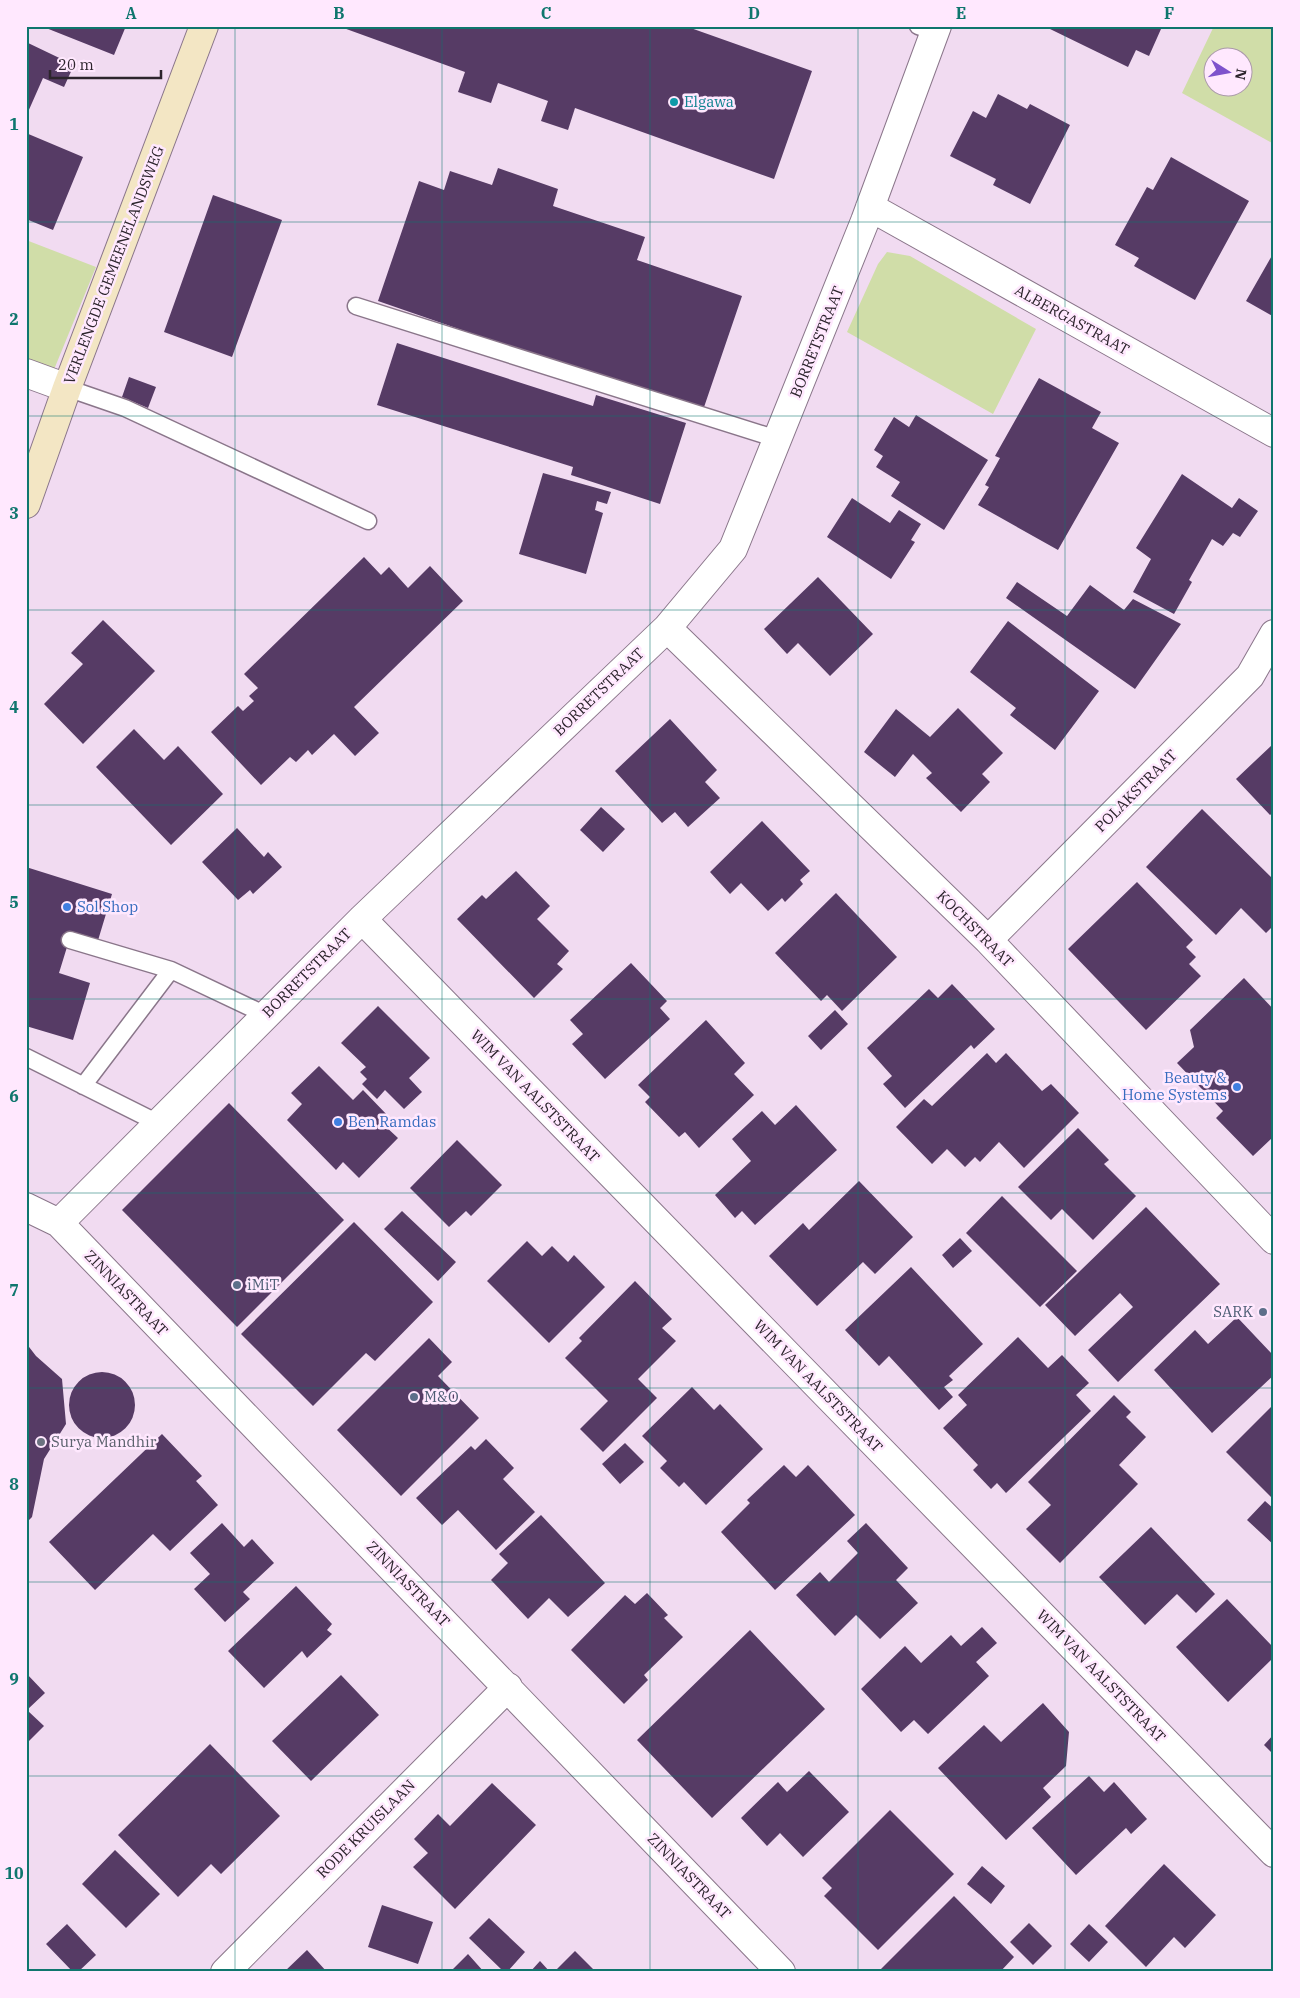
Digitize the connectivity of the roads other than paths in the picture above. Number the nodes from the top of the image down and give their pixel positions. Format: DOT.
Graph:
graph roads {
  1 [pos="204,26"];
  2 [pos="930,28"];
  3 [pos="870,207"];
  4 [pos="356,306"];
  5 [pos="26,373"];
  6 [pos="67,388"];
  7 [pos="1274,433"];
  8 [pos="777,439"];
  9 [pos="26,504"];
  10 [pos="368,520"];
  11 [pos="667,628"];
  12 [pos="1274,634"];
  13 [pos="362,919"];
  14 [pos="70,940"];
  15 [pos="988,940"];
  16 [pos="171,970"];
  17 [pos="266,1015"];
  18 [pos="26,1057"];
  19 [pos="83,1086"];
  20 [pos="158,1123"];
  21 [pos="26,1207"];
  22 [pos="58,1223"];
  23 [pos="1274,1240"];
  24 [pos="508,1687"];
  25 [pos="1274,1853"];
  26 [pos="225,1972"];
  27 [pos="781,1972"];
  1 -- 6 [label="street, VERLENGDE GEMEENELANDSWEG"];
  2 -- 3 [label="street, BORRETSTRAAT"];
  3 -- 7 [label="street, ALBERGASTRAAT"];
  3 -- 8 [label="street, BORRETSTRAAT"];
  4 -- 8 [label="lane"];
  5 -- 6 [label="street"];
  6 -- 9 [label="street, VERLENGDE GEMEENELANDSWEG"];
  6 -- 10 [label="lane"];
  8 -- 11 [label="street, BORRETSTRAAT"];
  11 -- 13 [label="street, BORRETSTRAAT"];
  11 -- 15 [label="street, KOCHSTRAAT"];
  12 -- 15 [label="street, POLAKSTRAAT"];
  13 -- 17 [label="street, BORRETSTRAAT"];
  13 -- 25 [label="street, WIM VAN AALSTSTRAAT"];
  14 -- 16 [label="lane"];
  15 -- 23 [label="street, KOCHSTRAAT"];
  16 -- 17 [label="lane"];
  16 -- 19 [label="lane"];
  17 -- 20 [label="street, BORRETSTRAAT"];
  18 -- 19 [label="lane"];
  19 -- 20 [label="lane"];
  20 -- 22 [label="street, BORRETSTRAAT"];
  21 -- 22 [label="street, ZINNIASTRAAT"];
  22 -- 24 [label="street, ZINNIASTRAAT"];
  24 -- 26 [label="street, RODE KRUISLAAN"];
  24 -- 27 [label="street, ZINNIASTRAAT"];
}
